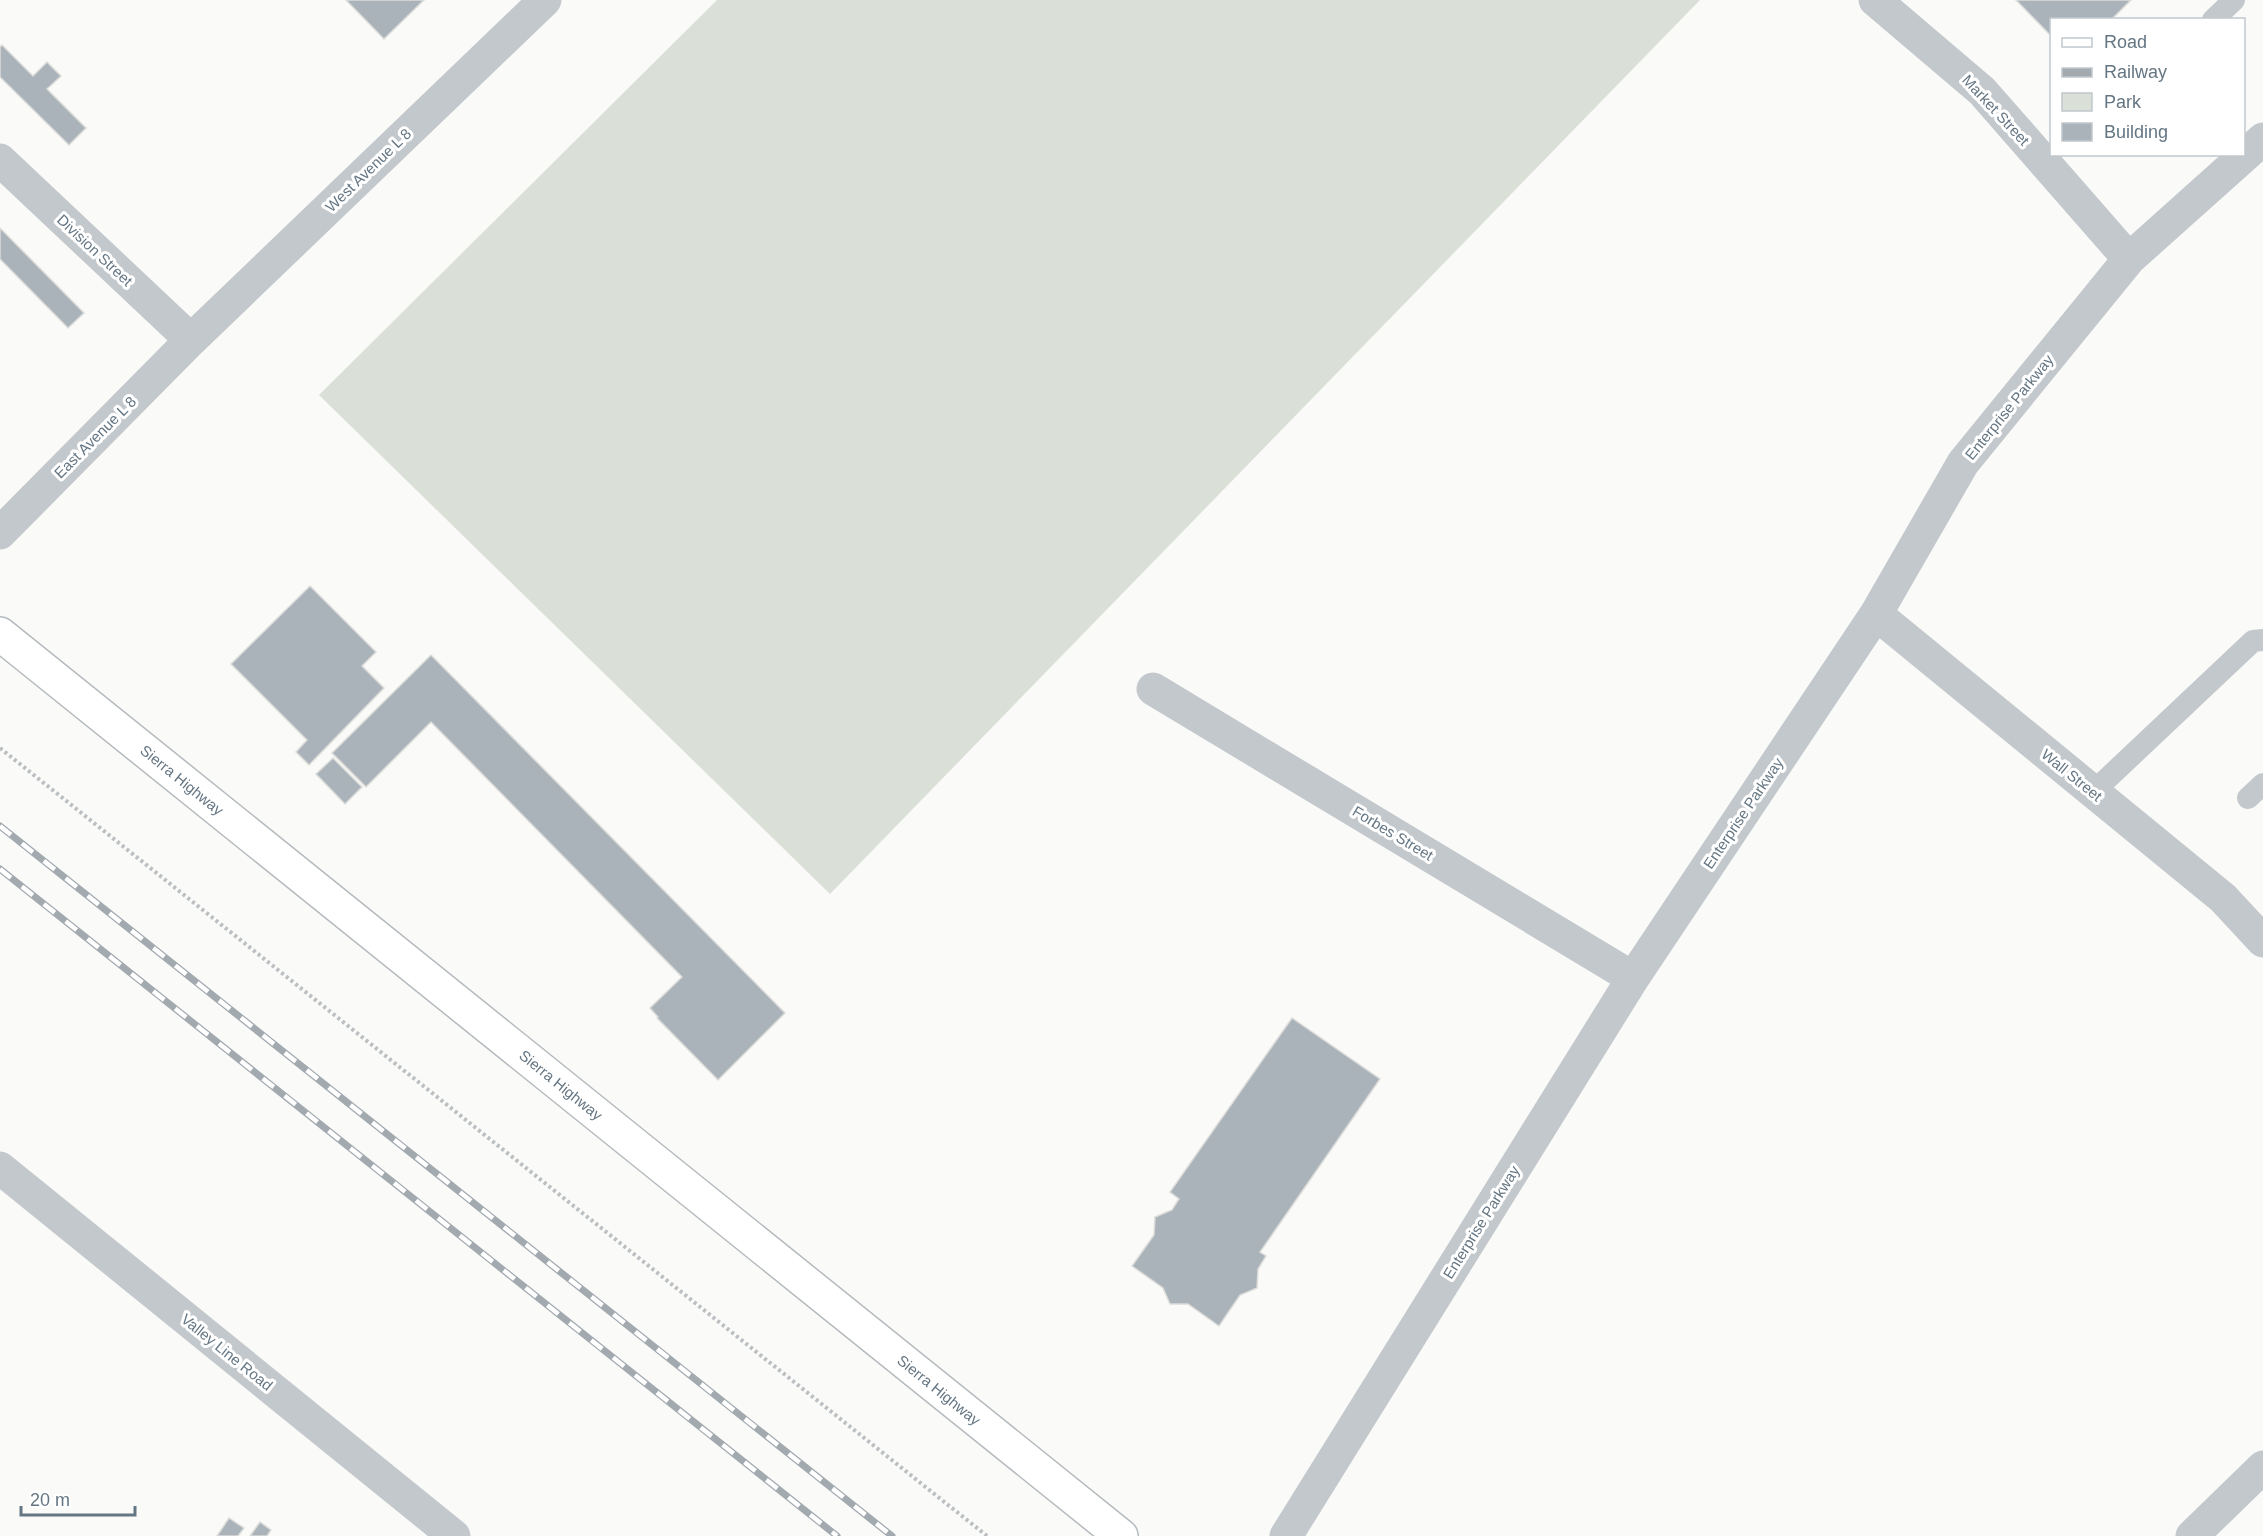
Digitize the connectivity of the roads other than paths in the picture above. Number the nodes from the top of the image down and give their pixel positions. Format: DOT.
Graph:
graph roads {
  1 [pos="545,0"];
  2 [pos="1875,0"];
  3 [pos="2234,0"];
  4 [pos="2215,18"];
  5 [pos="2259,152"];
  6 [pos="0,160"];
  7 [pos="2129,259"];
  8 [pos="191,340"];
  9 [pos="0,533"];
  10 [pos="1876,614"];
  11 [pos="0,634"];
  12 [pos="2263,640"];
  13 [pos="1153,689"];
  14 [pos="2093,792"];
  15 [pos="2263,941"];
  16 [pos="1633,978"];
  17 [pos="0,1168"];
  18 [pos="2263,1467"];
  19 [pos="454,1536"];
  20 [pos="1121,1536"];
  21 [pos="1286,1536"];
  22 [pos="2192,1536"];
  1 -- 8 [label="street, West Avenue L 8"];
  2 -- 7 [label="street, Market Street"];
  3 -- 4 [label="lane"];
  5 -- 7 [label="street, Enterprise Parkway"];
  6 -- 8 [label="street, Division Street"];
  7 -- 10 [label="street, Enterprise Parkway"];
  8 -- 9 [label="street, East Avenue L 8"];
  10 -- 14 [label="street, Wall Street"];
  10 -- 16 [label="street, Enterprise Parkway"];
  11 -- 20 [label="main road, Sierra Highway"];
  12 -- 14 [label="lane"];
  13 -- 16 [label="street, Forbes Street"];
  14 -- 15 [label="street, Wall Street"];
  16 -- 21 [label="street, Enterprise Parkway"];
  17 -- 19 [label="street, Valley Line Road"];
  18 -- 22 [label="street"];
}
